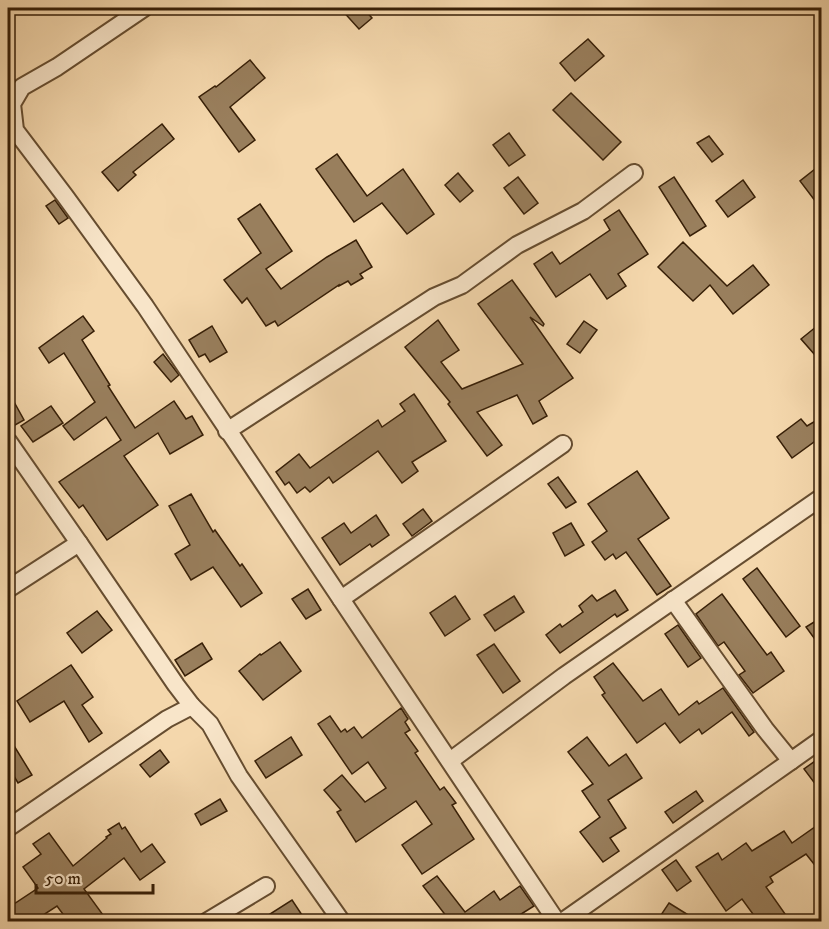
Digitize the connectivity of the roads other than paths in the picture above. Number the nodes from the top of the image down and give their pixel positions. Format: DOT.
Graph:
graph roads {
  1 [pos="144,8"];
  2 [pos="634,173"];
  3 [pos="227,431"];
  4 [pos="8,441"];
  5 [pos="563,444"];
  6 [pos="822,497"];
  7 [pos="79,543"];
  8 [pos="8,589"];
  9 [pos="341,599"];
  10 [pos="673,600"];
  11 [pos="192,706"];
  12 [pos="822,739"];
  13 [pos="450,761"];
  14 [pos="791,761"];
  15 [pos="8,828"];
  16 [pos="266,886"];
  17 [pos="206,921"];
  18 [pos="342,921"];
  19 [pos="557,921"];
  20 [pos="562,921"];
  1 -- 3 [label="street"];
  2 -- 3 [label="street"];
  3 -- 9 [label="street"];
  4 -- 7 [label="street"];
  5 -- 9 [label="street"];
  6 -- 10 [label="street"];
  7 -- 8 [label="street"];
  7 -- 11 [label="street"];
  9 -- 13 [label="street"];
  10 -- 13 [label="street"];
  10 -- 14 [label="street"];
  11 -- 15 [label="street"];
  11 -- 18 [label="street"];
  12 -- 14 [label="street"];
  13 -- 19 [label="street"];
  14 -- 20 [label="street"];
  16 -- 17 [label="street"];
}
